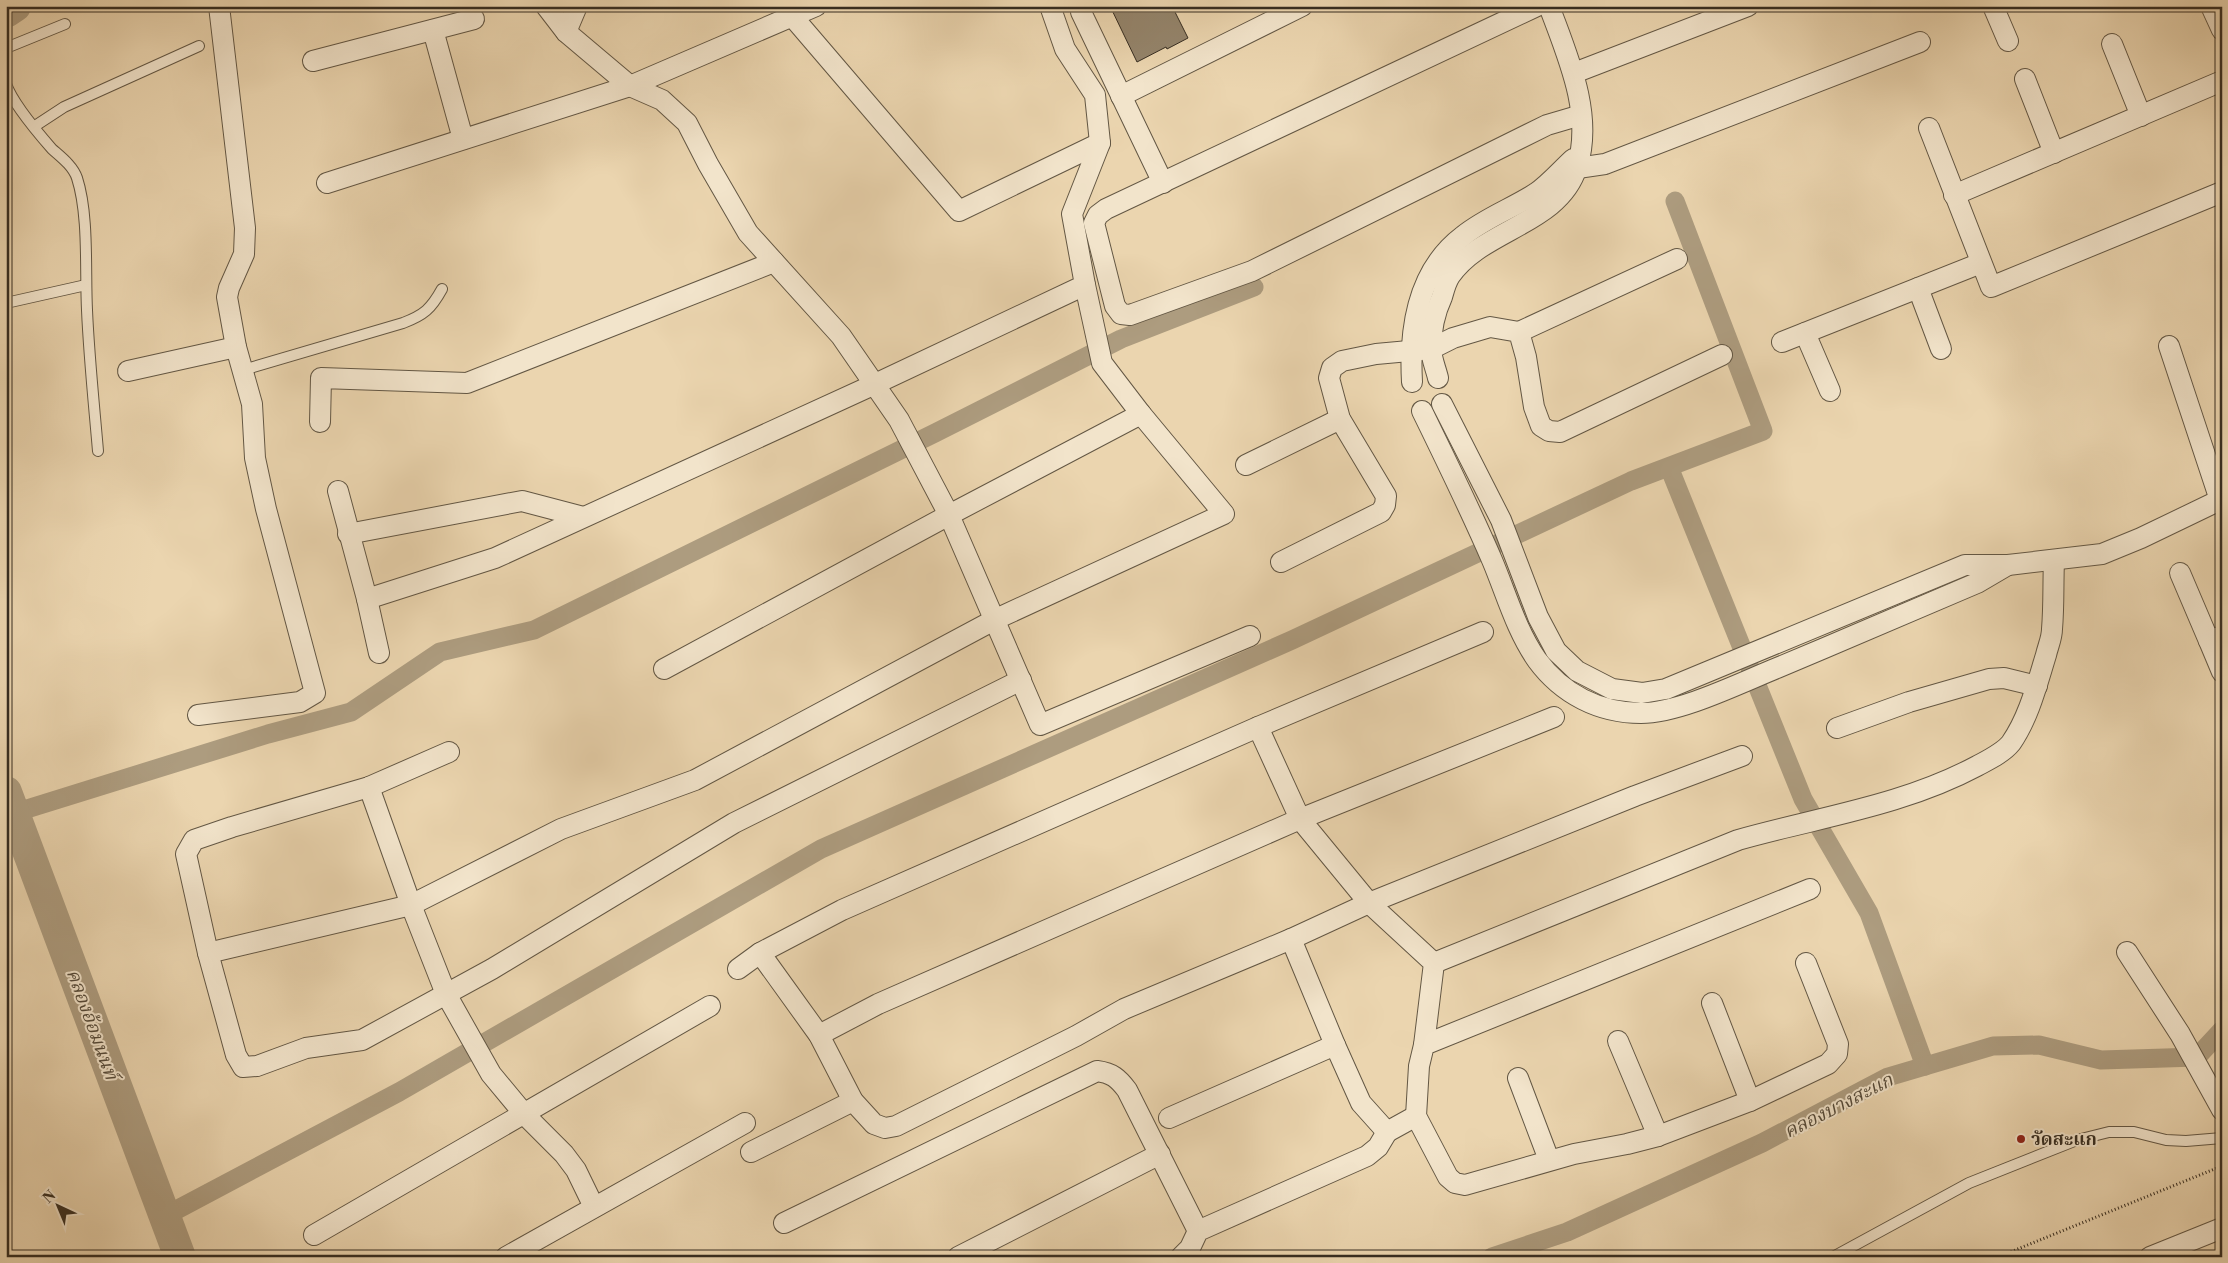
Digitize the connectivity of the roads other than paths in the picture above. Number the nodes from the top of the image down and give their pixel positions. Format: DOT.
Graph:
graph roads {
  1 [pos="219,6"];
  2 [pos="546,6"];
  3 [pos="577,6"];
  4 [pos="816,6"];
  5 [pos="1050,6"];
  6 [pos="1081,6"];
  7 [pos="1302,6"];
  8 [pos="1538,6"];
  9 [pos="1549,6"];
  10 [pos="1748,6"];
  11 [pos="1992,6"];
  12 [pos="2211,6"];
  13 [pos="790,11"];
  14 [pos="474,19"];
  15 [pos="65,24"];
  16 [pos="433,30"];
  17 [pos="2222,30"];
  18 [pos="566,32"];
  19 [pos="2008,41"];
  20 [pos="1920,42"];
  21 [pos="2112,44"];
  22 [pos="199,46"];
  23 [pos="6,48"];
  24 [pos="313,61"];
  25 [pos="1574,73"];
  26 [pos="2025,79"];
  27 [pos="2222,81"];
  28 [pos="6,84"];
  29 [pos="630,86"];
  30 [pos="1121,96"];
  31 [pos="9,100"];
  32 [pos="1581,116"];
  33 [pos="2141,116"];
  34 [pos="35,126"];
  35 [pos="1929,128"];
  36 [pos="463,139"];
  37 [pos="1100,143"];
  38 [pos="2054,153"];
  39 [pos="1572,164"];
  40 [pos="327,183"];
  41 [pos="1163,183"];
  42 [pos="2222,192"];
  43 [pos="1954,195"];
  44 [pos="1677,259"];
  45 [pos="774,262"];
  46 [pos="1981,264"];
  47 [pos="86,285"];
  48 [pos="1085,285"];
  49 [pos="1918,288"];
  50 [pos="442,289"];
  51 [pos="6,304"];
  52 [pos="1519,332"];
  53 [pos="1805,333"];
  54 [pos="1782,342"];
  55 [pos="2169,346"];
  56 [pos="236,347"];
  57 [pos="1431,349"];
  58 [pos="1941,349"];
  59 [pos="1410,351"];
  60 [pos="1722,355"];
  61 [pos="243,370"];
  62 [pos="128,371"];
  63 [pos="1438,378"];
  64 [pos="1412,382"];
  65 [pos="873,385"];
  66 [pos="1830,391"];
  67 [pos="1442,404"];
  68 [pos="1422,411"];
  69 [pos="1141,414"];
  70 [pos="1340,419"];
  71 [pos="320,422"];
  72 [pos="98,450"];
  73 [pos="1246,465"];
  74 [pos="338,491"];
  75 [pos="2221,500"];
  76 [pos="949,515"];
  77 [pos="582,517"];
  78 [pos="348,534"];
  79 [pos="2054,561"];
  80 [pos="1281,562"];
  81 [pos="2008,565"];
  82 [pos="2180,573"];
  83 [pos="367,599"];
  84 [pos="1538,617"];
  85 [pos="996,619"];
  86 [pos="1518,625"];
  87 [pos="1483,632"];
  88 [pos="1250,636"];
  89 [pos="2215,638"];
  90 [pos="379,653"];
  91 [pos="664,669"];
  92 [pos="2222,672"];
  93 [pos="1021,680"];
  94 [pos="2037,686"];
  95 [pos="198,715"];
  96 [pos="1554,717"];
  97 [pos="1258,727"];
  98 [pos="1837,728"];
  99 [pos="449,752"];
  100 [pos="1742,756"];
  101 [pos="369,787"];
  102 [pos="1300,819"];
  103 [pos="1810,889"];
  104 [pos="1369,903"];
  105 [pos="411,905"];
  106 [pos="1291,939"];
  107 [pos="2127,952"];
  108 [pos="208,953"];
  109 [pos="760,953"];
  110 [pos="1806,962"];
  111 [pos="1434,963"];
  112 [pos="738,969"];
  113 [pos="446,994"];
  114 [pos="1712,1003"];
  115 [pos="710,1006"];
  116 [pos="819,1036"];
  117 [pos="1618,1041"];
  118 [pos="1335,1045"];
  119 [pos="1424,1045"];
  120 [pos="1518,1078"];
  121 [pos="2217,1090"];
  122 [pos="853,1101"];
  123 [pos="1750,1101"];
  124 [pos="2222,1110"];
  125 [pos="525,1115"];
  126 [pos="1416,1116"];
  127 [pos="1169,1118"];
  128 [pos="745,1123"];
  129 [pos="1387,1132"];
  130 [pos="1658,1136"];
  131 [pos="2222,1138"];
  132 [pos="751,1152"];
  133 [pos="1160,1154"];
  134 [pos="1549,1160"];
  135 [pos="594,1207"];
  136 [pos="784,1223"];
  137 [pos="2222,1228"];
  138 [pos="1198,1231"];
  139 [pos="314,1235"];
  140 [pos="506,1257"];
  141 [pos="958,1257"];
  142 [pos="1181,1257"];
  143 [pos="1833,1257"];
  144 [pos="2150,1257"];
  1 -- 56 [label="street"];
  2 -- 18 [label="street"];
  3 -- 18 [label="street"];
  4 -- 13 [label="street"];
  5 -- 37 [label="street"];
  6 -- 30 [label="street"];
  7 -- 30 [label="street"];
  8 -- 41 [label="street"];
  9 -- 25 [label="street"];
  10 -- 25 [label="street"];
  11 -- 19 [label="street"];
  12 -- 17 [label="street"];
  13 -- 29 [label="street"];
  13 -- 37 [label="street"];
  14 -- 16 [label="street"];
  15 -- 23 [label="lane"];
  16 -- 24 [label="street"];
  16 -- 36 [label="street"];
  18 -- 29 [label="street"];
  20 -- 39 [label="street"];
  21 -- 33 [label="street"];
  22 -- 34 [label="lane"];
  25 -- 32 [label="street"];
  26 -- 38 [label="street"];
  27 -- 33 [label="street"];
  28 -- 31 [label="lane"];
  29 -- 36 [label="street"];
  29 -- 45 [label="street"];
  30 -- 41 [label="street"];
  31 -- 34 [label="lane"];
  32 -- 39 [label="street"];
  32 -- 41 [label="street"];
  33 -- 38 [label="street"];
  34 -- 47 [label="lane"];
  35 -- 43 [label="street"];
  36 -- 40 [label="street"];
  37 -- 48 [label="street"];
  38 -- 43 [label="street"];
  39 -- 57 [label="street"];
  39 -- 59 [label="street"];
  42 -- 46 [label="street"];
  43 -- 46 [label="street"];
  44 -- 52 [label="street"];
  45 -- 65 [label="street"];
  45 -- 71 [label="street"];
  46 -- 49 [label="street"];
  47 -- 51 [label="lane"];
  47 -- 72 [label="lane"];
  48 -- 65 [label="street"];
  48 -- 69 [label="street"];
  49 -- 53 [label="street"];
  49 -- 58 [label="street"];
  50 -- 61 [label="lane"];
  52 -- 57 [label="street"];
  52 -- 60 [label="street"];
  53 -- 54 [label="street"];
  53 -- 66 [label="street"];
  55 -- 75 [label="street"];
  56 -- 61 [label="street"];
  56 -- 62 [label="street"];
  57 -- 59 [label="street"];
  57 -- 63 [label="street"];
  59 -- 64 [label="street"];
  59 -- 70 [label="street"];
  61 -- 95 [label="street"];
  63 -- 64 [label="street"];
  63 -- 67 [label="street"];
  64 -- 68 [label="street"];
  65 -- 76 [label="street"];
  65 -- 77 [label="street"];
  67 -- 68 [label="street"];
  67 -- 84 [label="street"];
  68 -- 86 [label="street"];
  69 -- 76 [label="street"];
  69 -- 85 [label="street"];
  70 -- 73 [label="street"];
  70 -- 80 [label="street"];
  74 -- 78 [label="street"];
  75 -- 79 [label="street"];
  76 -- 85 [label="street"];
  76 -- 91 [label="street"];
  77 -- 78 [label="street"];
  77 -- 83 [label="street"];
  78 -- 83 [label="street"];
  79 -- 81 [label="street"];
  79 -- 94 [label="street"];
  81 -- 84 [label="street"];
  81 -- 86 [label="street"];
  82 -- 89 [label="street"];
  83 -- 90 [label="street"];
  84 -- 86 [label="street"];
  85 -- 93 [label="street"];
  85 -- 105 [label="street"];
  87 -- 97 [label="street"];
  88 -- 93 [label="street"];
  89 -- 92 [label="street"];
  93 -- 113 [label="street"];
  94 -- 98 [label="street"];
  94 -- 111 [label="street"];
  96 -- 102 [label="street"];
  97 -- 102 [label="street"];
  97 -- 109 [label="street"];
  99 -- 101 [label="street"];
  100 -- 104 [label="street"];
  101 -- 105 [label="street"];
  101 -- 108 [label="street"];
  102 -- 104 [label="street"];
  102 -- 116 [label="street"];
  103 -- 119 [label="street"];
  104 -- 106 [label="street"];
  104 -- 111 [label="street"];
  105 -- 108 [label="street"];
  105 -- 113 [label="street"];
  106 -- 118 [label="street"];
  106 -- 122 [label="street"];
  107 -- 121 [label="street"];
  108 -- 113 [label="street"];
  109 -- 112 [label="street"];
  109 -- 116 [label="street"];
  110 -- 123 [label="street"];
  111 -- 119 [label="street"];
  113 -- 125 [label="street"];
  114 -- 123 [label="street"];
  115 -- 125 [label="street"];
  116 -- 122 [label="street"];
  117 -- 130 [label="street"];
  118 -- 127 [label="street"];
  118 -- 129 [label="street"];
  119 -- 126 [label="street"];
  120 -- 134 [label="street"];
  121 -- 124 [label="street"];
  122 -- 132 [label="street"];
  123 -- 130 [label="street"];
  125 -- 135 [label="street"];
  125 -- 139 [label="street"];
  126 -- 129 [label="street"];
  126 -- 134 [label="street"];
  128 -- 135 [label="street"];
  129 -- 138 [label="street"];
  130 -- 134 [label="street"];
  131 -- 143 [label="lane"];
  133 -- 136 [label="street"];
  133 -- 138 [label="street"];
  133 -- 141 [label="street"];
  135 -- 140 [label="street"];
  137 -- 144 [label="street"];
  138 -- 142 [label="street"];
}
